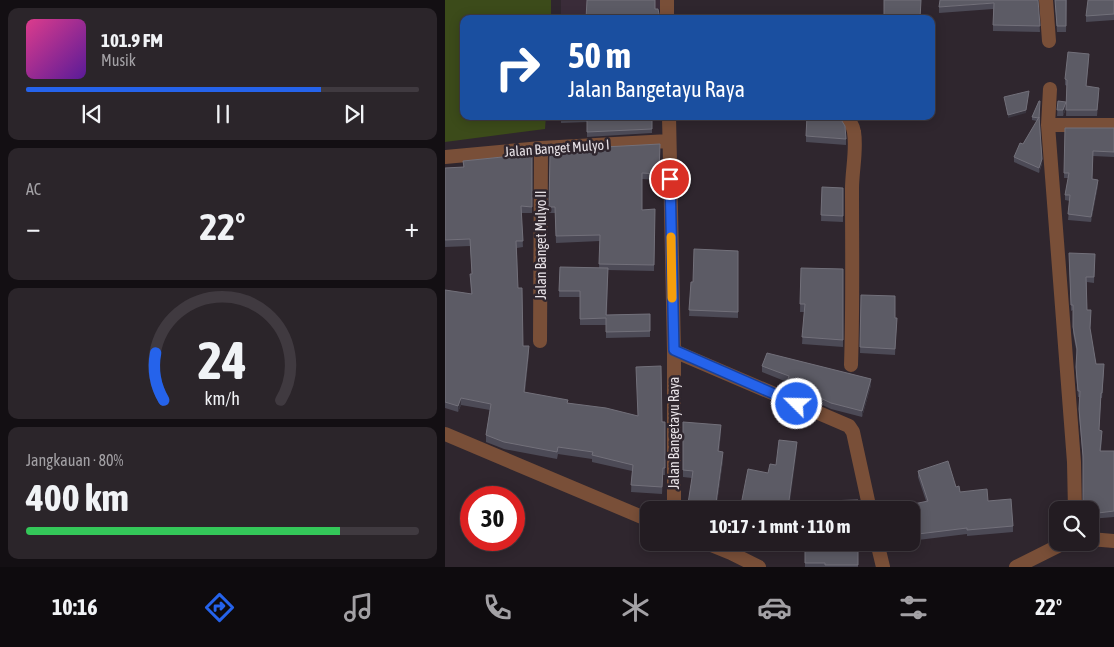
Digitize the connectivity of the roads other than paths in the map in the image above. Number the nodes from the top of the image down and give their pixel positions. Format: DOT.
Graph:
graph roads {
  1 [pos="667,0"];
  2 [pos="1046,0"];
  3 [pos="667,15"];
  4 [pos="1049,41"];
  5 [pos="1050,89"];
  6 [pos="669,120"];
  7 [pos="848,120"];
  8 [pos="1048,125"];
  9 [pos="1114,125"];
  10 [pos="669,141"];
  11 [pos="541,148"];
  12 [pos="445,156"];
  13 [pos="540,341"];
  14 [pos="674,350"];
  15 [pos="851,365"];
  16 [pos="445,434"];
  17 [pos="674,501"];
  18 [pos="868,501"];
  19 [pos="1075,501"];
  20 [pos="640,516"];
  21 [pos="1099,540"];
  22 [pos="1114,541"];
  23 [pos="1049,550"];
  24 [pos="726,551"];
  25 [pos="879,551"];
  26 [pos="759,567"];
  27 [pos="883,567"];
  28 [pos="1016,567"];
  1 -- 3 [label="street"];
  2 -- 4 [label="street"];
  5 -- 8 [label="street"];
  6 -- 10 [label="street, Jalan Bangetayu Raya"];
  7 -- 15 [label="street"];
  8 -- 9 [label="street"];
  8 -- 19 [label="street"];
  10 -- 11 [label="street, Jalan Banget Mulyo I"];
  10 -- 14 [label="street, Jalan Bangetayu Raya"];
  11 -- 12 [label="street, Jalan Banget Mulyo I"];
  11 -- 13 [label="street, Jalan Banget Mulyo II"];
  14 -- 17 [label="street, Jalan Bangetayu Raya"];
  14 -- 18 [label="street"];
  16 -- 20 [label="street"];
  21 -- 22 [label="street"];
  23 -- 28 [label="street"];
  24 -- 26 [label="street"];
  25 -- 27 [label="street"];
}
